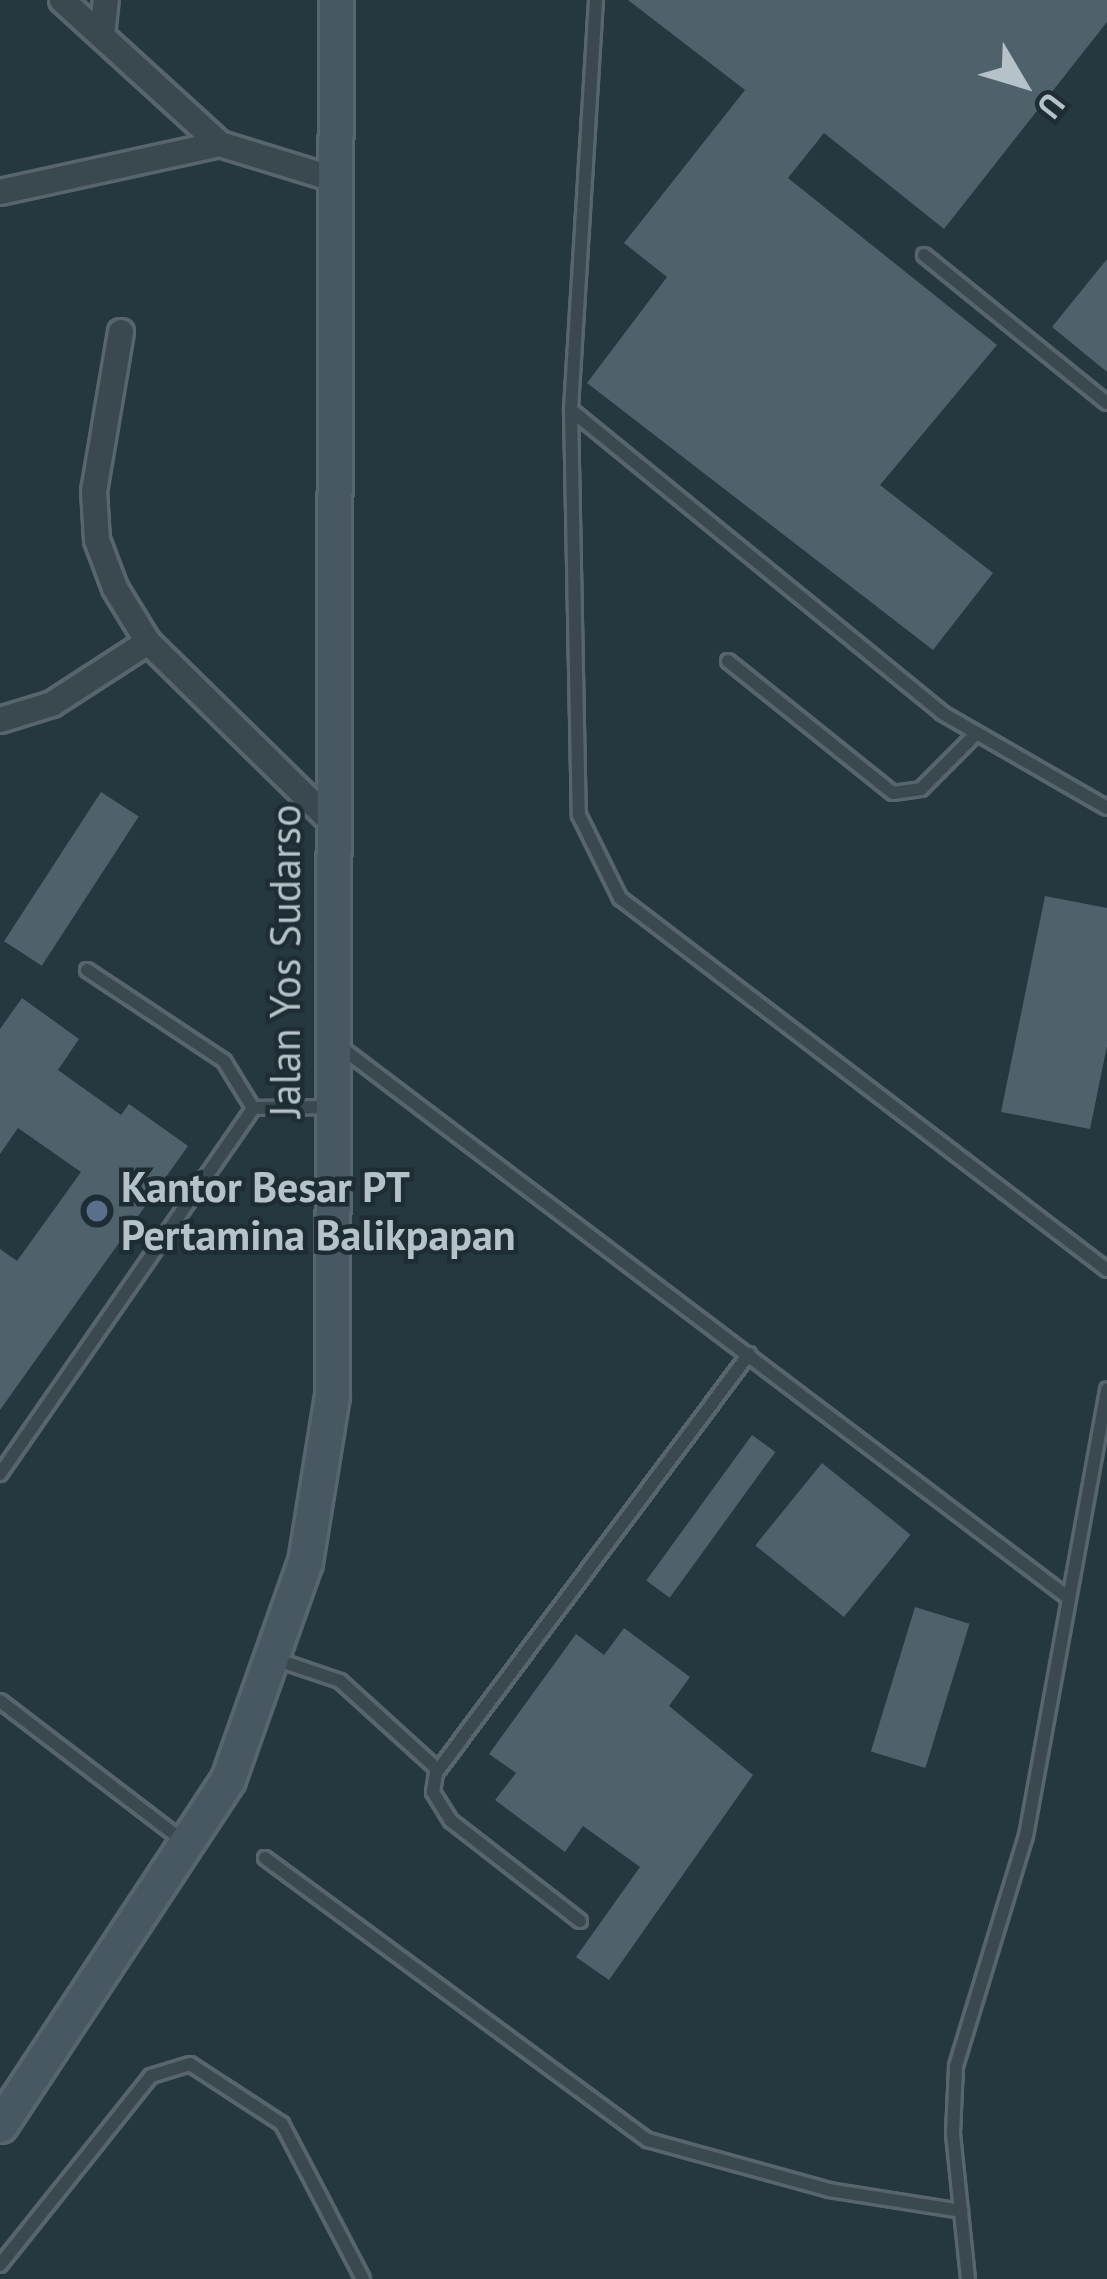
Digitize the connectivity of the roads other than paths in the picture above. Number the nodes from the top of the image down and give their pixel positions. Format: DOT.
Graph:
graph roads {
  1 [pos="62,0"];
  2 [pos="106,0"];
  3 [pos="336,0"];
  4 [pos="596,0"];
  5 [pos="102,36"];
  6 [pos="220,144"];
  7 [pos="334,179"];
  8 [pos="0,192"];
  9 [pos="924,255"];
  10 [pos="121,332"];
  11 [pos="1107,403"];
  12 [pos="571,410"];
  13 [pos="148,642"];
  14 [pos="728,661"];
  15 [pos="0,720"];
  16 [pos="976,734"];
  17 [pos="1107,808"];
  18 [pos="328,818"];
  19 [pos="87,970"];
  20 [pos="332,1041"];
  21 [pos="331,1107"];
  22 [pos="253,1108"];
  23 [pos="1107,1270"];
  24 [pos="749,1354"];
  25 [pos="1106,1396"];
  26 [pos="0,1474"];
  27 [pos="1066,1596"];
  28 [pos="274,1658"];
  29 [pos="0,1701"];
  30 [pos="438,1770"];
  31 [pos="184,1842"];
  32 [pos="265,1858"];
  33 [pos="580,1921"];
  34 [pos="12,2091"];
  35 [pos="0,2125"];
  36 [pos="961,2211"];
  37 [pos="0,2265"];
  38 [pos="363,2279"];
  39 [pos="968,2279"];
  1 -- 5 [label="street"];
  2 -- 5 [label="street"];
  3 -- 7 [label="main road, Jalan Yos Sudarso"];
  4 -- 12 [label="lane"];
  5 -- 6 [label="street"];
  6 -- 7 [label="street"];
  6 -- 8 [label="street"];
  7 -- 18 [label="main road, Jalan Yos Sudarso"];
  9 -- 11 [label="lane"];
  10 -- 13 [label="street"];
  12 -- 16 [label="lane"];
  12 -- 23 [label="lane"];
  13 -- 15 [label="street"];
  13 -- 18 [label="street"];
  14 -- 16 [label="lane"];
  16 -- 17 [label="lane"];
  18 -- 20 [label="main road, Jalan Yos Sudarso"];
  19 -- 22 [label="lane"];
  20 -- 21 [label="main road, Jalan Yos Sudarso"];
  20 -- 24 [label="lane"];
  21 -- 22 [label="lane"];
  21 -- 28 [label="main road, Jalan Yos Sudarso"];
  22 -- 26 [label="lane"];
  24 -- 27 [label="lane"];
  24 -- 30 [label="lane"];
  25 -- 27 [label="lane"];
  27 -- 36 [label="lane"];
  28 -- 30 [label="lane"];
  28 -- 31 [label="main road, Jalan Yos Sudarso"];
  29 -- 31 [label="lane"];
  30 -- 33 [label="lane"];
  31 -- 34 [label="main road, Jalan Yos Sudarso"];
  32 -- 36 [label="lane"];
  34 -- 35 [label="main road, Jalan Yos Sudarso"];
  36 -- 39 [label="lane"];
  37 -- 38 [label="lane"];
}
